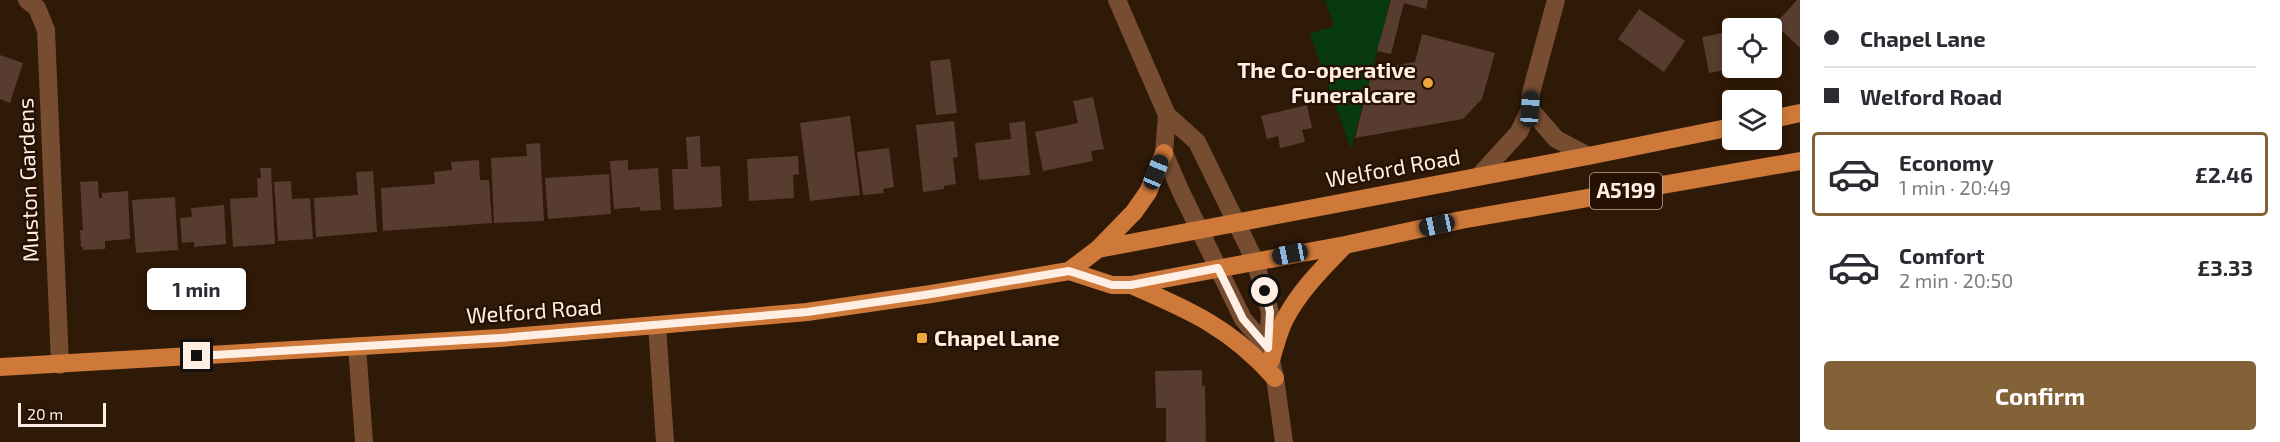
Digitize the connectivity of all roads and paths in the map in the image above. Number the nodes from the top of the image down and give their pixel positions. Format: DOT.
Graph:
graph roads {
  1 [pos="27,0"];
  2 [pos="1117,0"];
  3 [pos="1556,0"];
  4 [pos="1530,109"];
  5 [pos="1800,113"];
  6 [pos="1167,115"];
  7 [pos="1782,116"];
  8 [pos="1722,129"];
  9 [pos="1164,153"];
  10 [pos="1588,156"];
  11 [pos="1800,161"];
  12 [pos="1478,177"];
  13 [pos="1236,222"];
  14 [pos="1199,229"];
  15 [pos="1345,244"];
  16 [pos="1098,249"];
  17 [pos="1255,261"];
  18 [pos="1218,268"];
  19 [pos="1069,271"];
  20 [pos="1131,285"];
  21 [pos="657,325"];
  22 [pos="357,346"];
  23 [pos="1269,354"];
  24 [pos="60,365"];
  25 [pos="0,367"];
  26 [pos="1275,378"];
  27 [pos="364,442"];
  28 [pos="665,442"];
  29 [pos="1284,442"];
  1 -- 24 [label="street, Muston Gardens"];
  2 -- 6 [label="street"];
  3 -- 4 [label="street"];
  4 -- 10 [label="street"];
  4 -- 12 [label="street"];
  5 -- 7 [label="main road"];
  6 -- 9 [label="street"];
  6 -- 13 [label="street"];
  8 -- 10 [label="main road, Welford Road / A5199"];
  9 -- 14 [label="street"];
  9 -- 16 [label="main road"];
  10 -- 12 [label="main road, Welford Road / A5199"];
  11 -- 15 [label="main road, Welford Road / A5199"];
  12 -- 13 [label="main road, Welford Road / A5199"];
  13 -- 14 [label="main road, Welford Road"];
  13 -- 17 [label="street"];
  14 -- 16 [label="main road, Welford Road"];
  14 -- 18 [label="street"];
  15 -- 17 [label="main road, Welford Road / A5199"];
  15 -- 23 [label="main road"];
  16 -- 19 [label="main road, Welford Road"];
  17 -- 18 [label="main road, Welford Road"];
  17 -- 23 [label="street"];
  18 -- 20 [label="main road, Welford Road"];
  18 -- 23 [label="street"];
  19 -- 20 [label="main road, Welford Road"];
  19 -- 21 [label="main road, Welford Road"];
  20 -- 26 [label="main road"];
  21 -- 22 [label="main road, Welford Road"];
  21 -- 28 [label="street"];
  22 -- 24 [label="main road, Welford Road"];
  22 -- 27 [label="street"];
  23 -- 26 [label="street"];
  24 -- 25 [label="main road, Welford Road"];
  26 -- 29 [label="street"];
}
